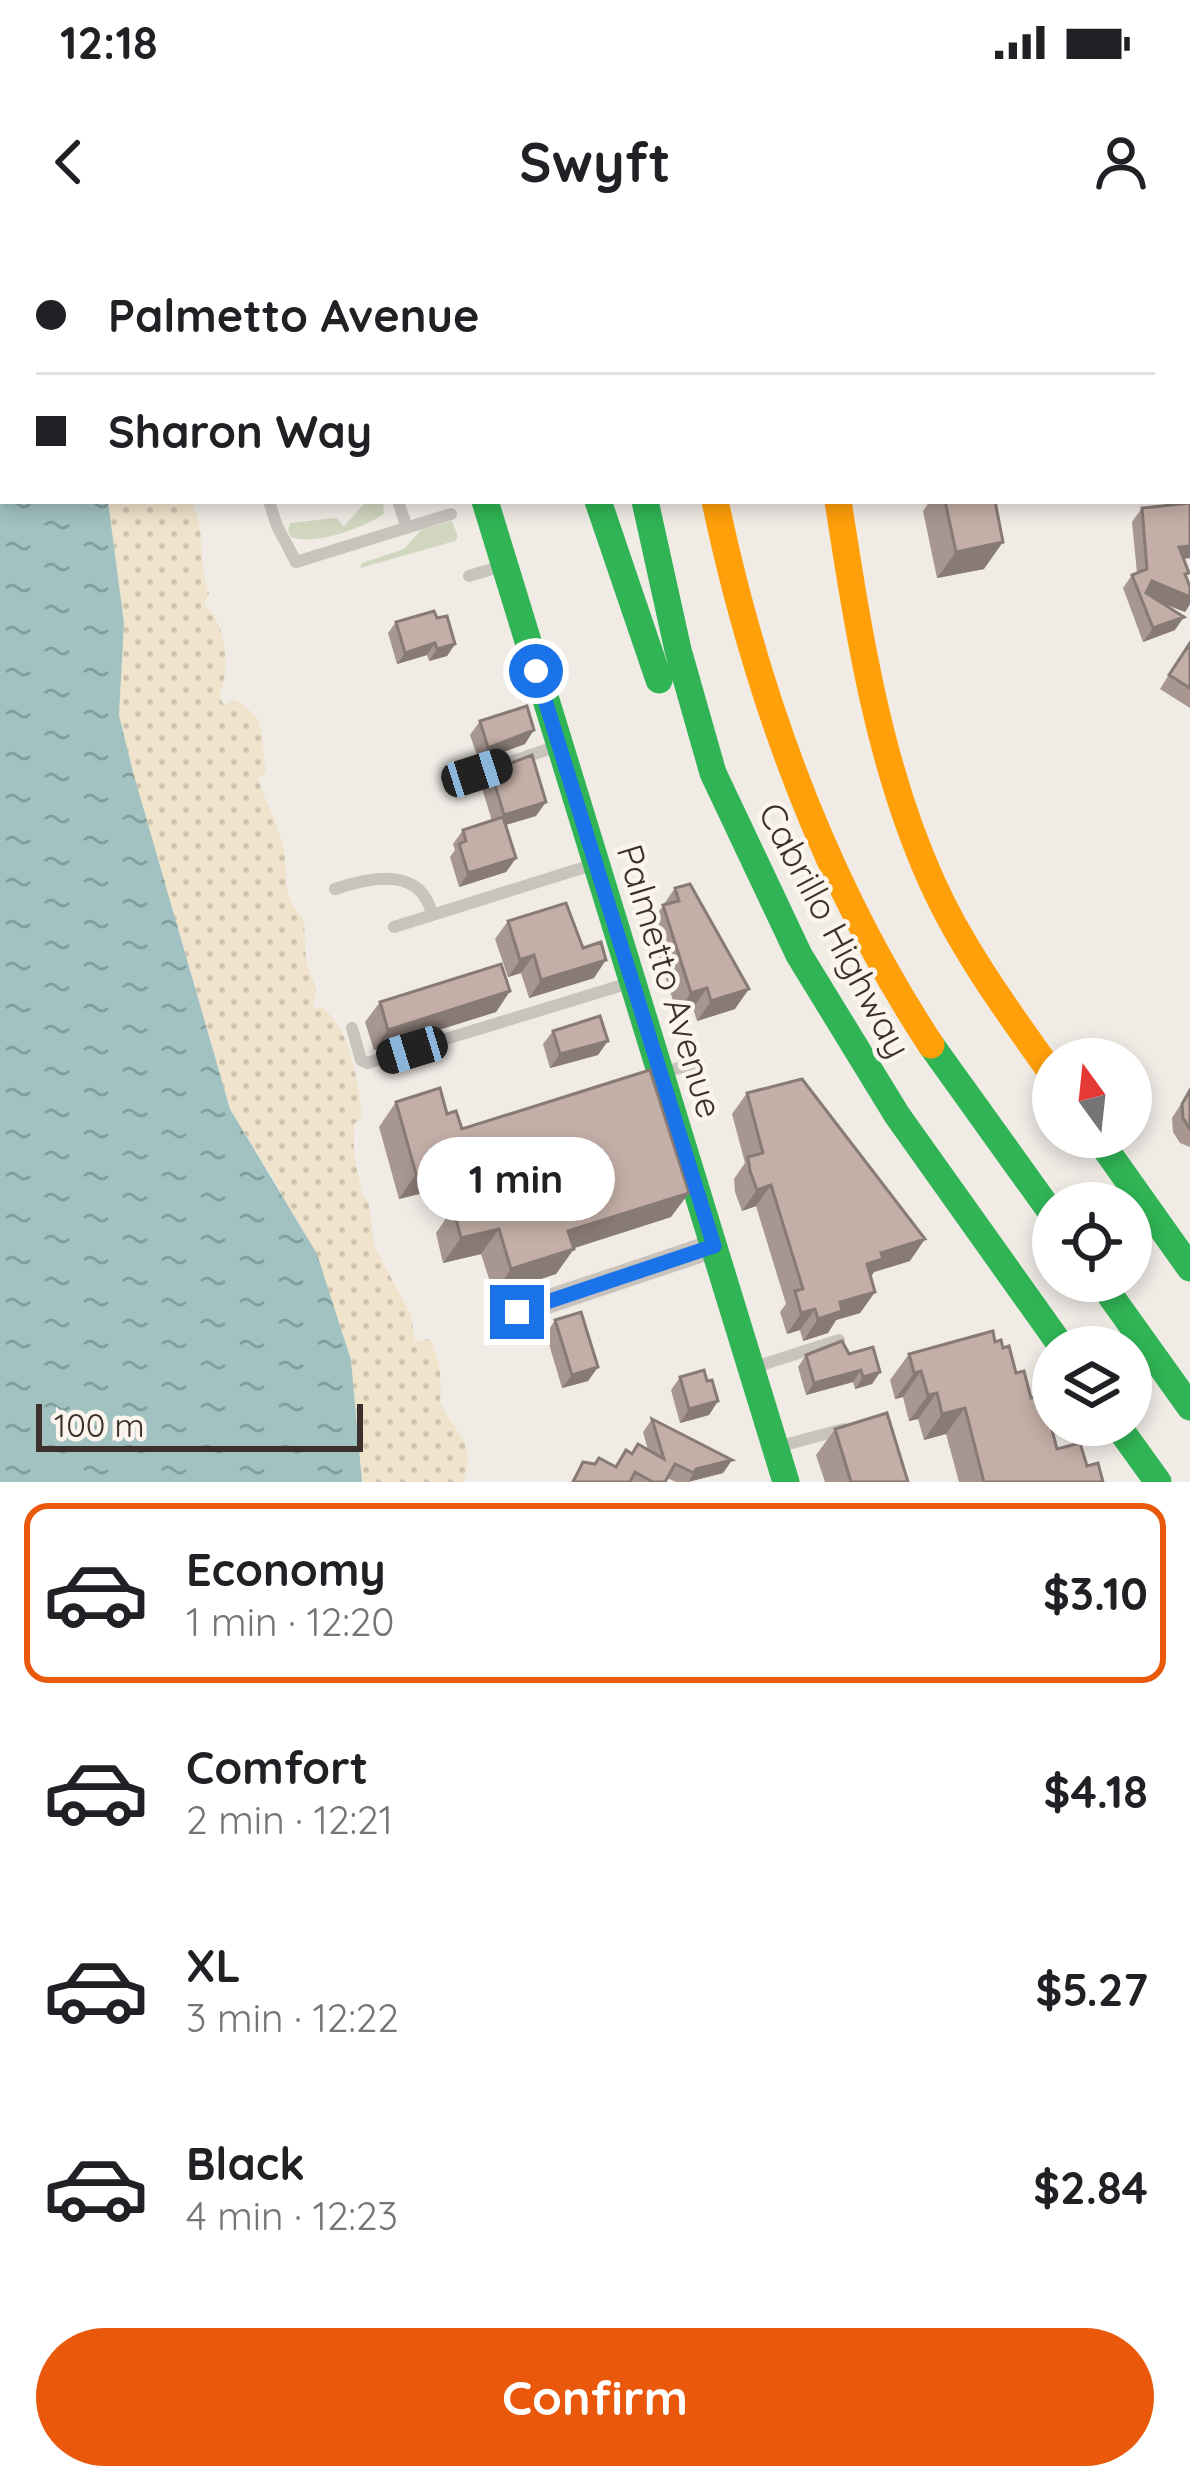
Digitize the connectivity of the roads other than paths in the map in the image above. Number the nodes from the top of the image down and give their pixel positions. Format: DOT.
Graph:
graph roads {
  1 [pos="270,504"];
  2 [pos="399,504"];
  3 [pos="486,504"];
  4 [pos="604,504"];
  5 [pos="646,504"];
  6 [pos="716,504"];
  7 [pos="741,504"];
  8 [pos="839,504"];
  9 [pos="451,514"];
  10 [pos="407,528"];
  11 [pos="504,565"];
  12 [pos="469,576"];
  13 [pos="742,624"];
  14 [pos="559,746"];
  15 [pos="477,773"];
  16 [pos="712,773"];
  17 [pos="596,864"];
  18 [pos="335,889"];
  19 [pos="432,915"];
  20 [pos="394,927"];
  21 [pos="633,982"];
  22 [pos="352,1028"];
  23 [pos="1032,1044"];
  24 [pos="699,1063"];
  25 [pos="650,1077"];
  26 [pos="1114,1158"];
  27 [pos="1032,1185"];
  28 [pos="714,1246"];
  29 [pos="1190,1268"];
  30 [pos="1115,1302"];
  31 [pos="517,1312"];
  32 [pos="1047,1326"];
  33 [pos="839,1340"];
  34 [pos="751,1369"];
  35 [pos="1190,1408"];
  36 [pos="860,1425"];
  37 [pos="1133,1446"];
  38 [pos="776,1447"];
  39 [pos="786,1482"];
  40 [pos="1158,1482"];
  1 -- 10 [label="lane"];
  2 -- 10 [label="lane"];
  3 -- 11 [label="main road, Palmetto Avenue"];
  4 -- 16 [label="main road"];
  5 -- 16 [label="main road, Cabrillo Highway"];
  6 -- 13 [label="main road, Cabrillo Highway"];
  7 -- 13 [label="main road"];
  8 -- 23 [label="main road"];
  9 -- 10 [label="lane"];
  11 -- 12 [label="lane"];
  11 -- 14 [label="main road, Palmetto Avenue"];
  13 -- 27 [label="main road, Cabrillo Highway"];
  14 -- 15 [label="lane"];
  14 -- 17 [label="main road, Palmetto Avenue"];
  16 -- 32 [label="main road, Cabrillo Highway"];
  17 -- 19 [label="lane"];
  17 -- 21 [label="main road, Palmetto Avenue"];
  18 -- 19 [label="lane"];
  19 -- 20 [label="lane"];
  21 -- 22 [label="lane"];
  21 -- 25 [label="main road, Palmetto Avenue"];
  24 -- 25 [label="lane"];
  25 -- 28 [label="main road, Palmetto Avenue"];
  26 -- 29 [label="main road"];
  28 -- 31 [label="street"];
  28 -- 34 [label="main road, Palmetto Avenue"];
  30 -- 35 [label="main road"];
  33 -- 34 [label="lane"];
  34 -- 38 [label="main road, Palmetto Avenue"];
  36 -- 38 [label="lane"];
  37 -- 40 [label="main road"];
  38 -- 39 [label="main road, Palmetto Avenue"];
}
